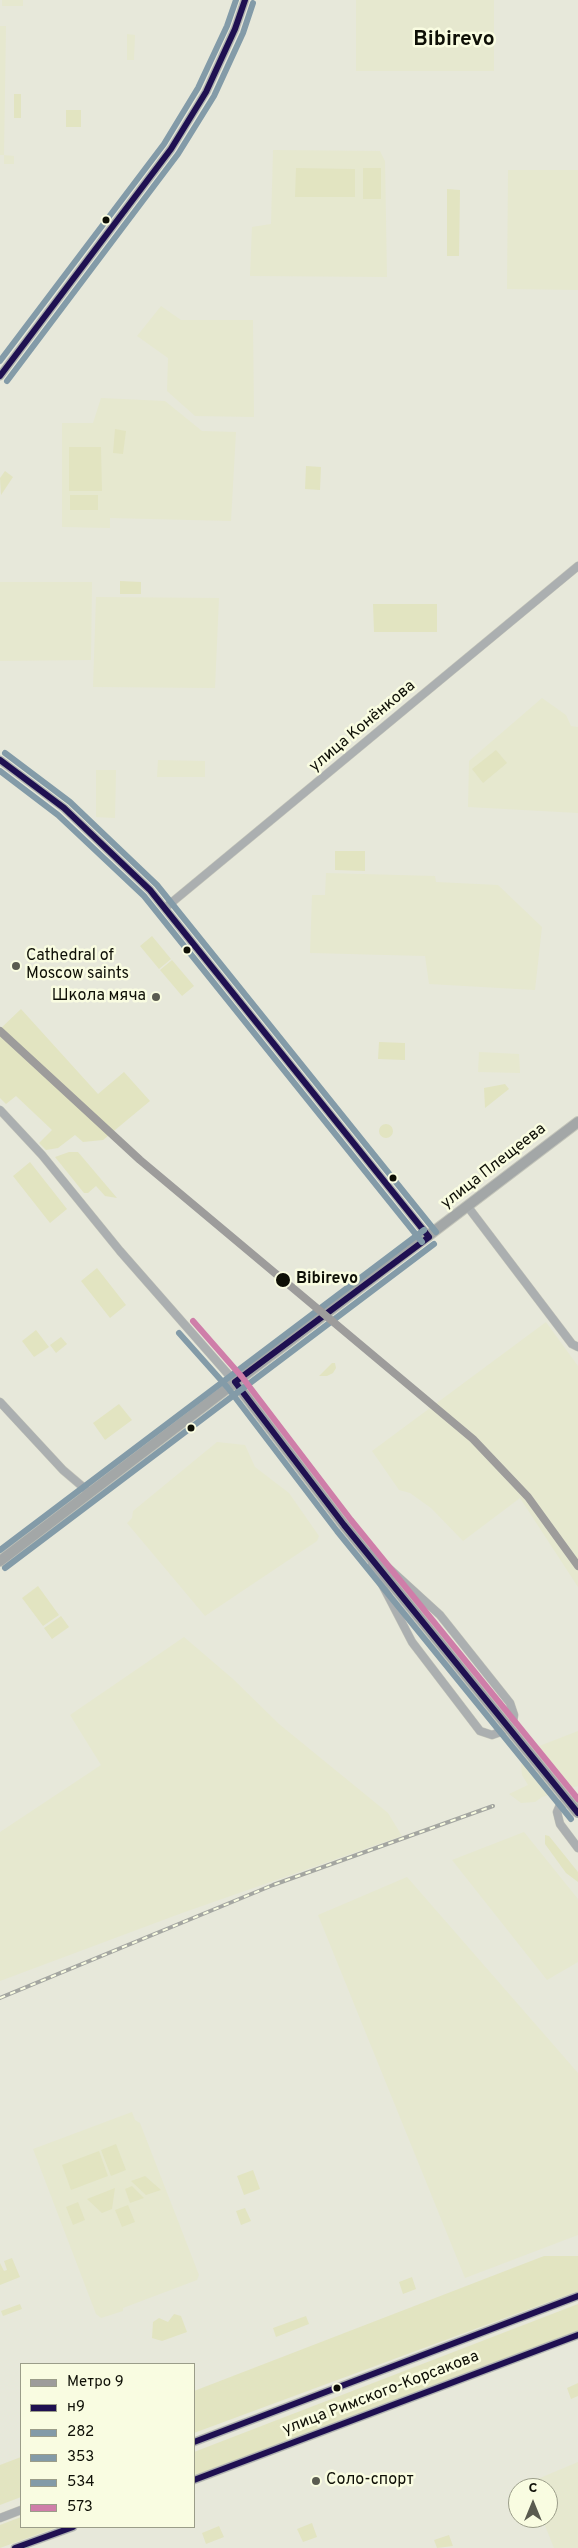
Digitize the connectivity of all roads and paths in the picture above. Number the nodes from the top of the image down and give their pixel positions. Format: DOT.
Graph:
graph roads {
  1 [pos="245,0"];
  2 [pos="0,376"];
  3 [pos="578,566"];
  4 [pos="0,760"];
  5 [pos="165,908"];
  6 [pos="0,1110"];
  7 [pos="578,1122"];
  8 [pos="468,1207"];
  9 [pos="429,1237"];
  10 [pos="578,1347"];
  11 [pos="235,1382"];
  12 [pos="0,1402"];
  13 [pos="90,1493"];
  14 [pos="344,1525"];
  15 [pos="359,1544"];
  16 [pos="0,1560"];
  17 [pos="578,1799"];
  18 [pos="578,1813"];
  19 [pos="578,1848"];
  20 [pos="578,2296"];
  21 [pos="578,2334"];
  22 [pos="195,2442"];
  23 [pos="195,2480"];
  24 [pos="20,2510"];
  25 [pos="0,2518"];
  26 [pos="71,2528"];
  27 [pos="15,2548"];
  1 -- 2 [label="street"];
  3 -- 5 [label="street, улица Конёнкова"];
  4 -- 5 [label="street"];
  5 -- 9 [label="street"];
  6 -- 11 [label="street"];
  7 -- 8 [label="main road, улица Плещеева"];
  8 -- 9 [label="main road, улица Плещеева"];
  8 -- 10 [label="street"];
  9 -- 11 [label="main road, улица Плещеева"];
  11 -- 13 [label="main road, улица Плещеева"];
  11 -- 14 [label="main road"];
  12 -- 13 [label="street"];
  13 -- 16 [label="main road, улица Плещеева"];
  14 -- 15 [label="main road"];
  14 -- 15 [label="street"];
  15 -- 18 [label="main road, bridge"];
  17 -- 19 [label="street"];
  20 -- 22 [label="street, улица Римского-Корсакова"];
  21 -- 23 [label="street, улица Римского-Корсакова"];
  24 -- 25 [label="street"];
  26 -- 27 [label="street"];
}
